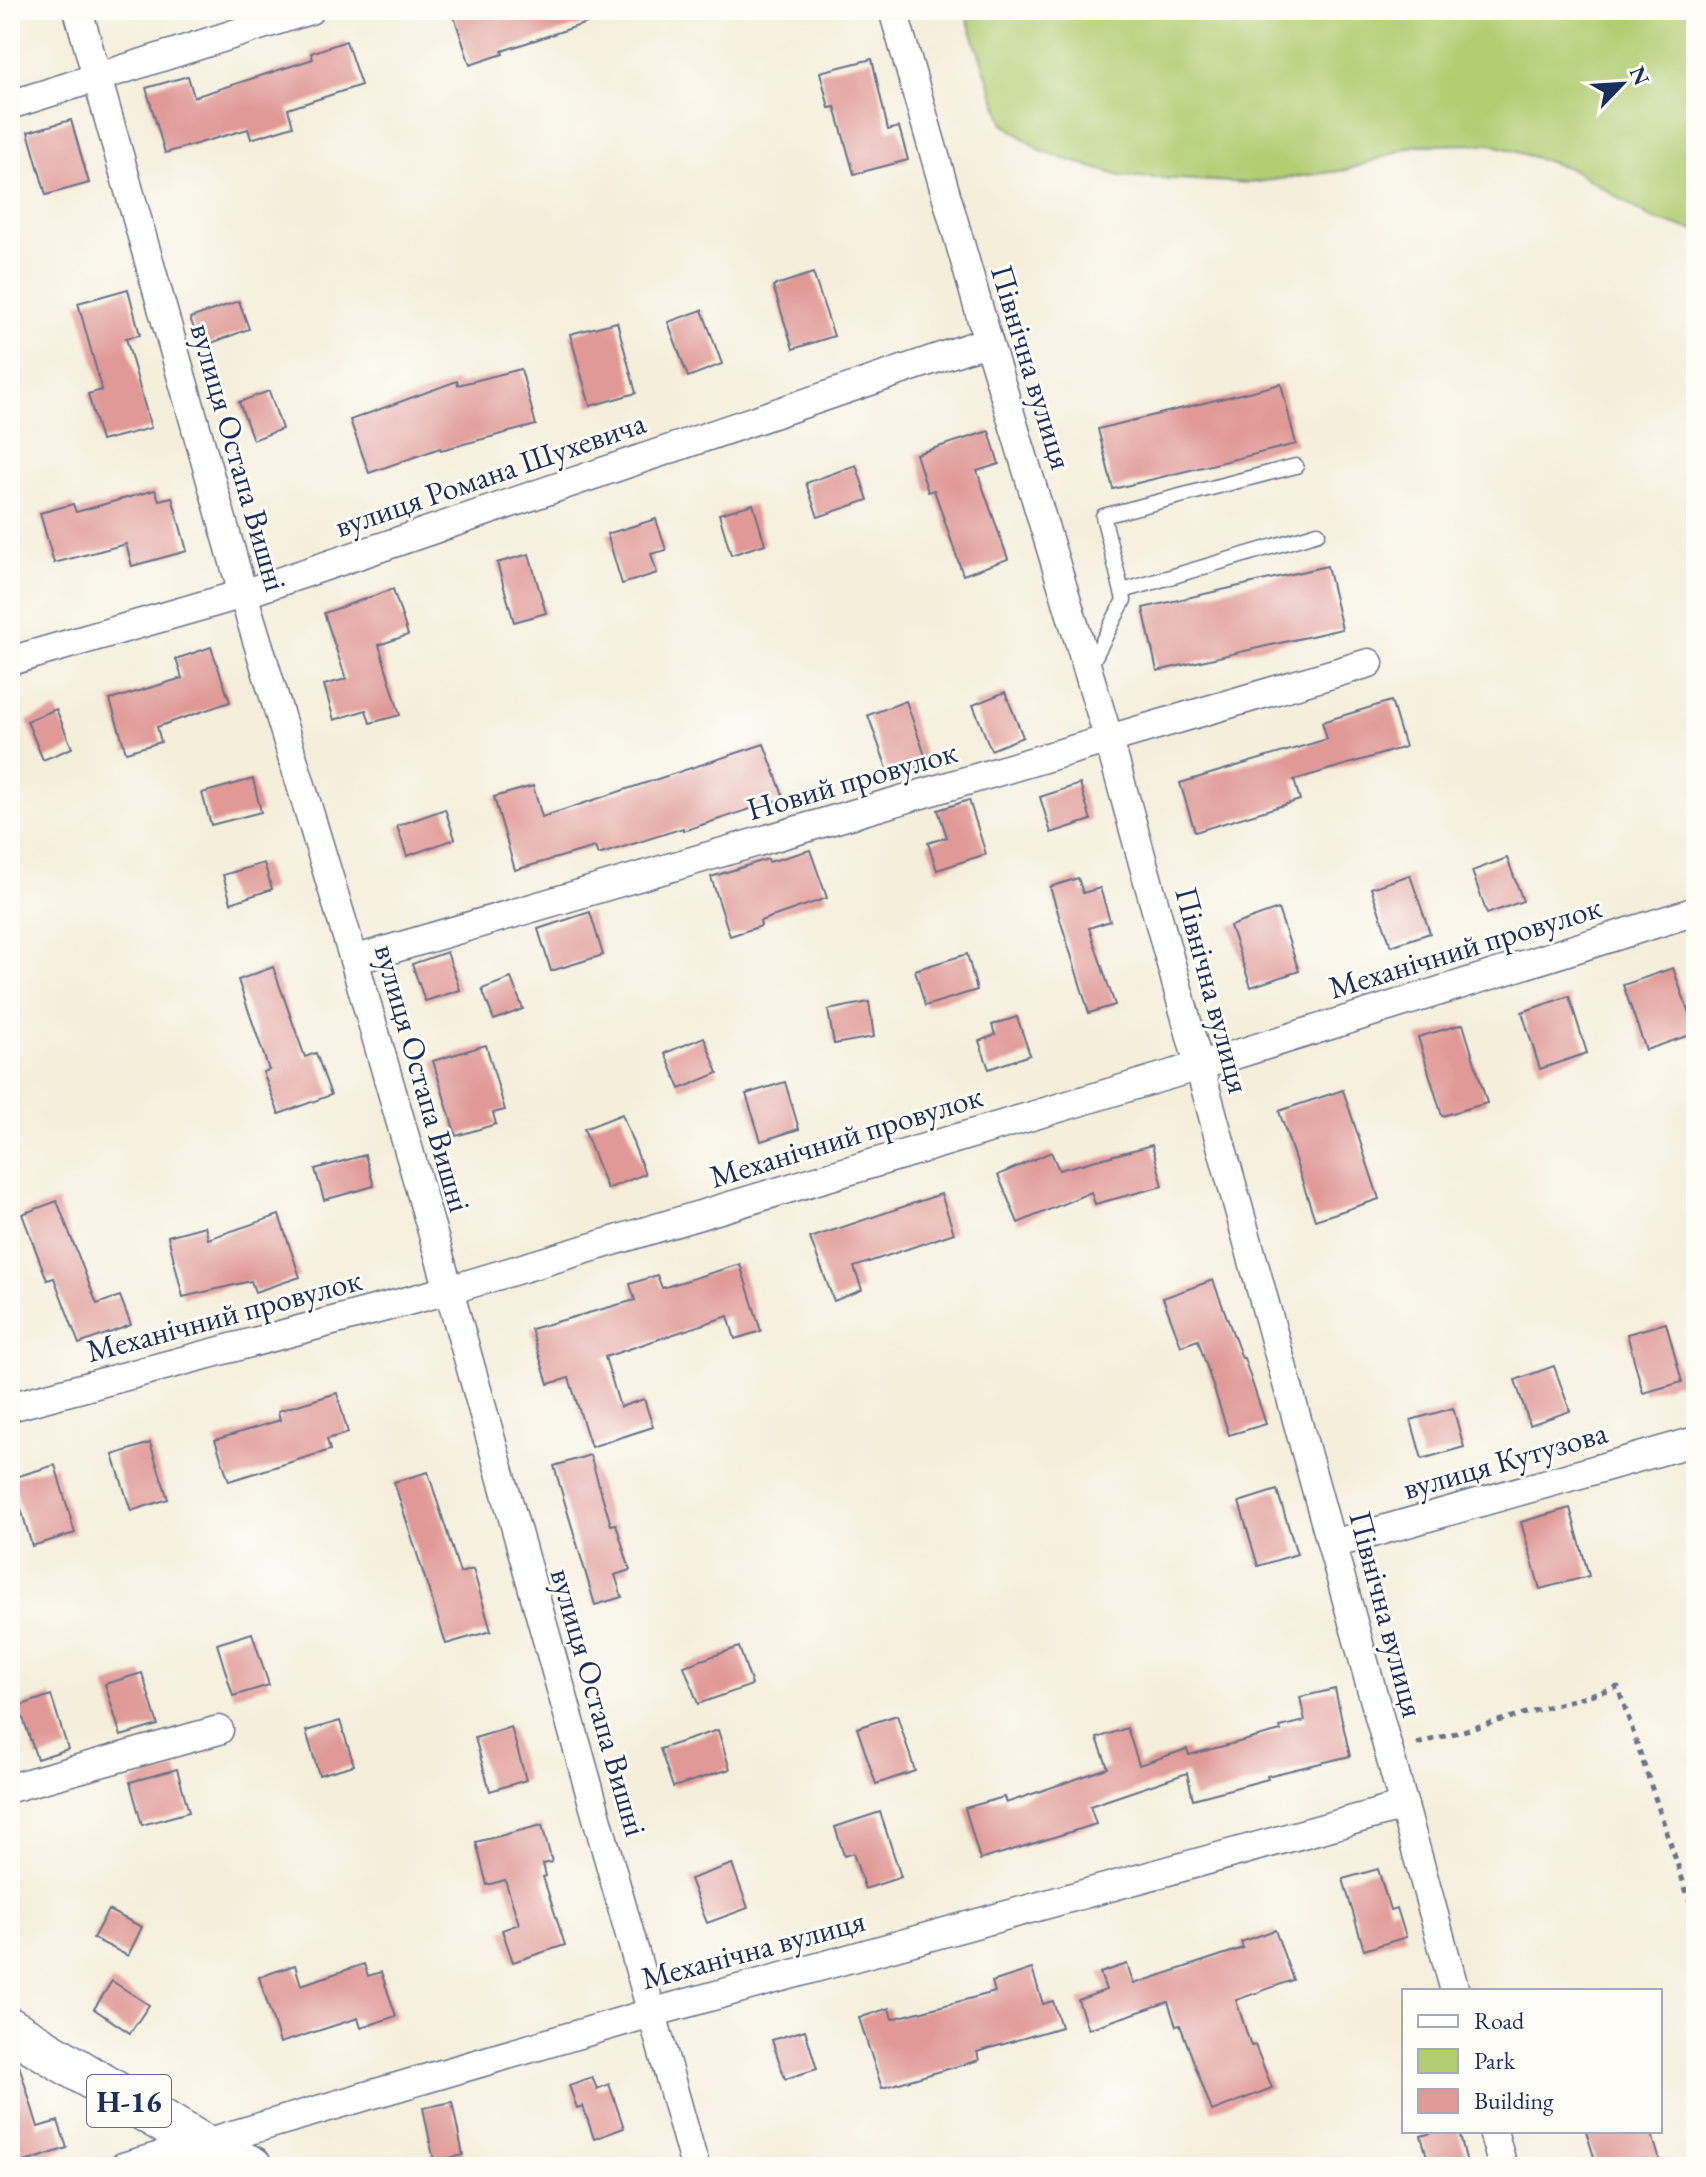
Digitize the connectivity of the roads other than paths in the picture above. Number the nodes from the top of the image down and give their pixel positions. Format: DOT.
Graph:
graph roads {
  1 [pos="78,10"];
  2 [pos="310,10"];
  3 [pos="893,10"];
  4 [pos="96,78"];
  5 [pos="10,105"];
  6 [pos="988,341"];
  7 [pos="1296,466"];
  8 [pos="1318,533"];
  9 [pos="1123,591"];
  10 [pos="243,594"];
  11 [pos="10,661"];
  12 [pos="1369,663"];
  13 [pos="1088,670"];
  14 [pos="1109,740"];
  15 [pos="1696,911"];
  16 [pos="354,960"];
  17 [pos="1199,1066"];
  18 [pos="449,1290"];
  19 [pos="10,1407"];
  20 [pos="1696,1441"];
  21 [pos="1333,1544"];
  22 [pos="219,1730"];
  23 [pos="10,1788"];
  24 [pos="1404,1806"];
  25 [pos="1454,1989"];
  26 [pos="651,2013"];
  27 [pos="10,2029"];
  28 [pos="1494,2133"];
  29 [pos="199,2143"];
  30 [pos="123,2167"];
  31 [pos="251,2167"];
  32 [pos="695,2167"];
  33 [pos="1503,2167"];
  1 -- 4 [label="street, вулиця Остапа Вишні"];
  2 -- 4 [label="street"];
  3 -- 6 [label="street, Північна вулиця"];
  4 -- 5 [label="street"];
  4 -- 10 [label="street, вулиця Остапа Вишні"];
  6 -- 10 [label="street, вулиця Романа Шухевича"];
  6 -- 13 [label="street, Північна вулиця"];
  7 -- 9 [label="lane"];
  8 -- 9 [label="lane"];
  9 -- 13 [label="lane"];
  10 -- 11 [label="street, вулиця Романа Шухевича"];
  10 -- 16 [label="street, вулиця Остапа Вишні"];
  12 -- 14 [label="street, Новий провулок"];
  13 -- 14 [label="street, Північна вулиця"];
  14 -- 16 [label="street, Новий провулок"];
  14 -- 17 [label="street, Північна вулиця"];
  15 -- 17 [label="street, Механічний провулок"];
  16 -- 18 [label="street, вулиця Остапа Вишні"];
  17 -- 18 [label="street, Механічний провулок"];
  17 -- 21 [label="street, Північна вулиця"];
  18 -- 19 [label="street, Механічний провулок"];
  18 -- 26 [label="street, вулиця Остапа Вишні"];
  20 -- 21 [label="street, вулиця Кутузова"];
  21 -- 24 [label="street, Північна вулиця"];
  22 -- 23 [label="street"];
  24 -- 25 [label="street, Північна вулиця"];
  24 -- 26 [label="street, Механічна вулиця"];
  26 -- 29 [label="street, Механічна вулиця"];
  26 -- 32 [label="street, вулиця Остапа Вишні"];
  27 -- 29 [label="main road, Н-16"];
  28 -- 33 [label="street"];
  29 -- 30 [label="street, Механічна вулиця"];
  29 -- 31 [label="main road, Н-16"];
}
